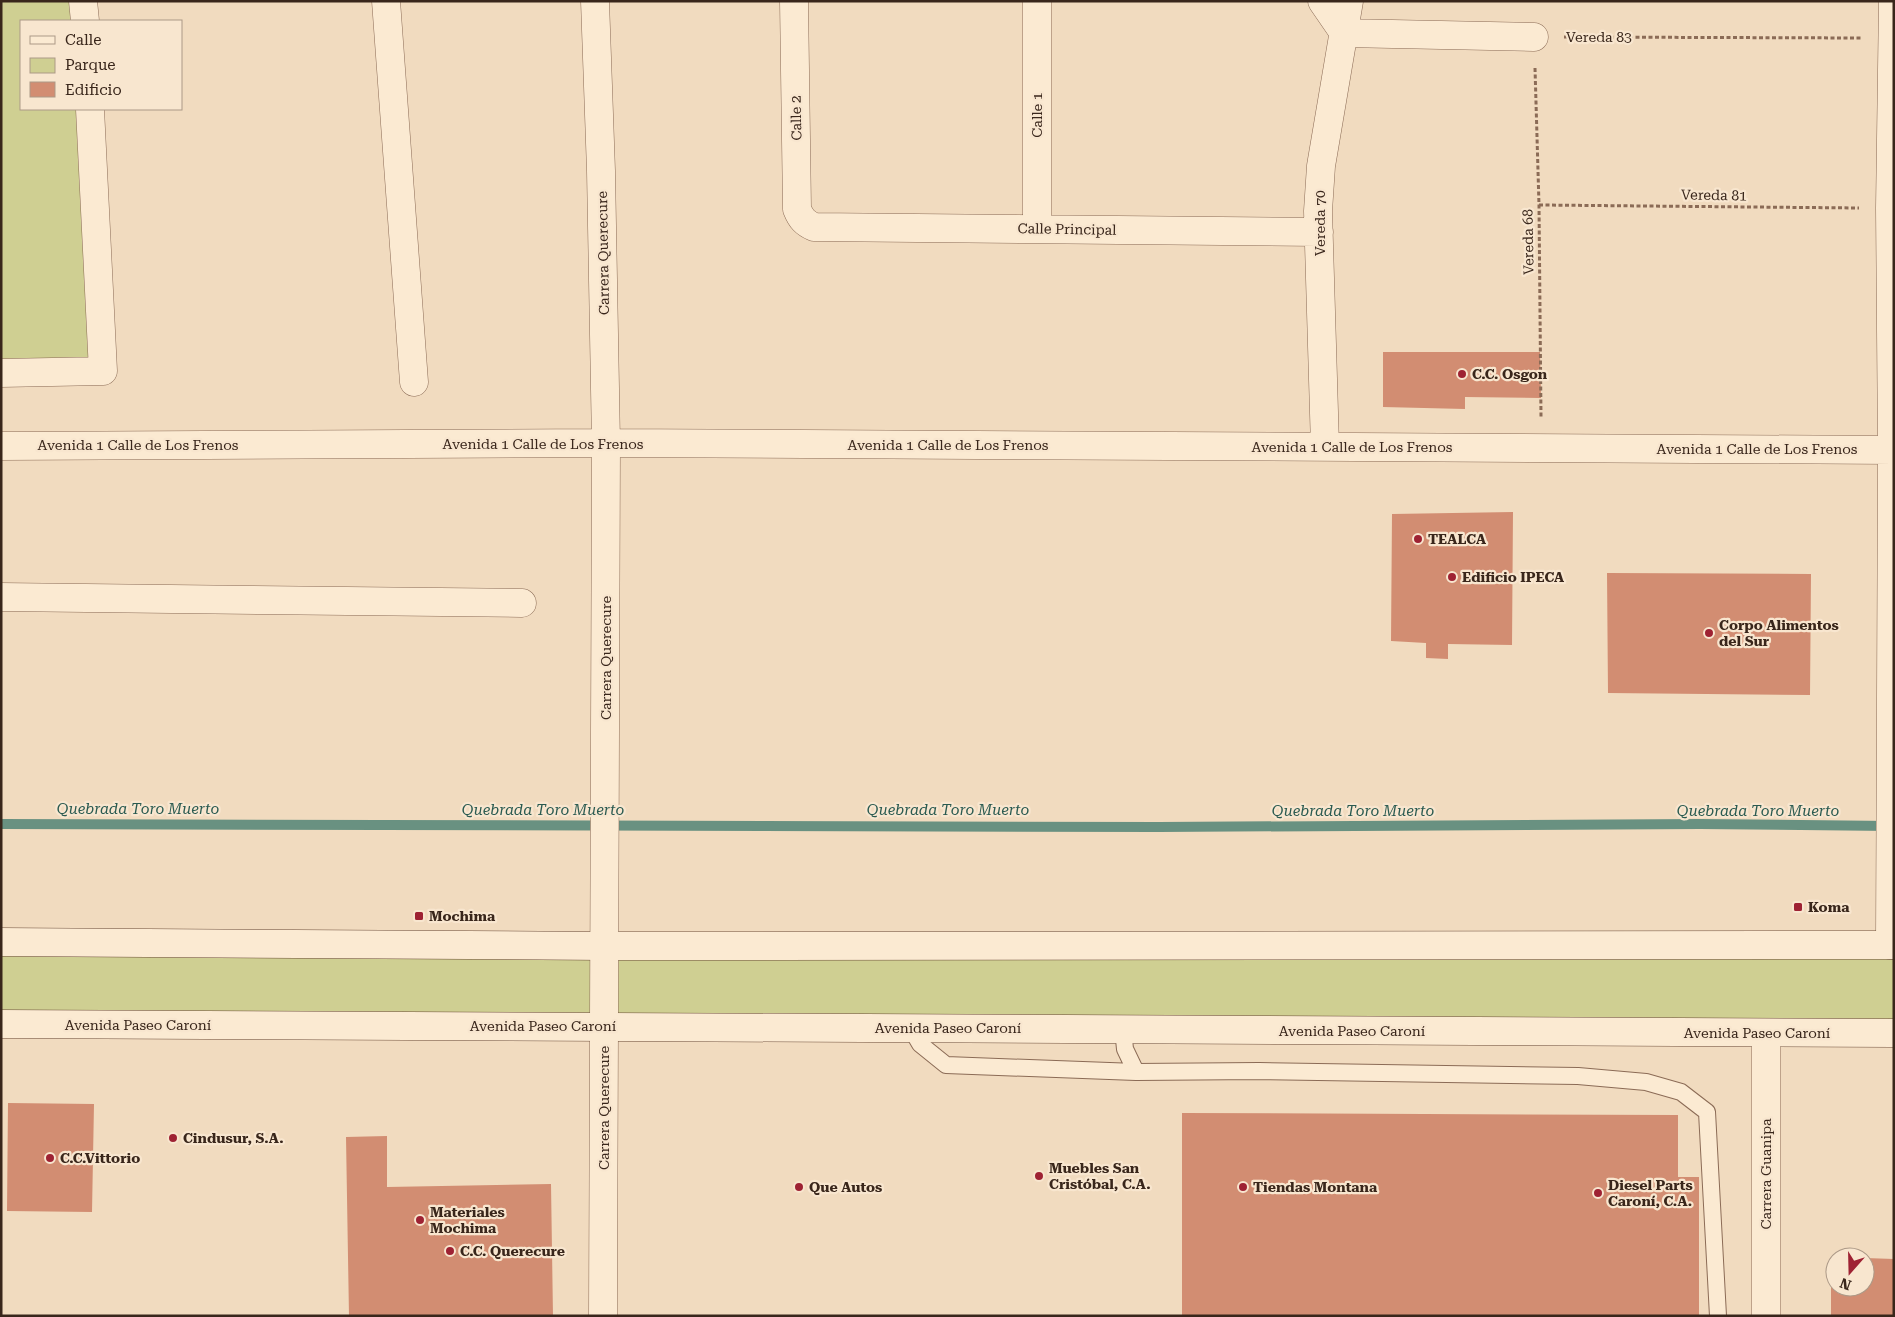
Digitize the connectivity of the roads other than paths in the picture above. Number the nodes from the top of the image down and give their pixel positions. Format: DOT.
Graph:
graph roads {
  1 [pos="83,1"];
  2 [pos="386,1"];
  3 [pos="594,1"];
  4 [pos="794,1"];
  5 [pos="1037,1"];
  6 [pos="1322,1"];
  7 [pos="1349,1"];
  8 [pos="1893,1"];
  9 [pos="85,20"];
  10 [pos="1344,33"];
  11 [pos="1534,37"];
  12 [pos="90,110"];
  13 [pos="814,227"];
  14 [pos="1037,229"];
  15 [pos="1319,232"];
  16 [pos="1,373"];
  17 [pos="414,382"];
  18 [pos="606,443"];
  19 [pos="1,446"];
  20 [pos="1326,446"];
  21 [pos="1893,450"];
  22 [pos="1,598"];
  23 [pos="522,603"];
  24 [pos="1,942"];
  25 [pos="1892,945"];
  26 [pos="605,946"];
  27 [pos="1,1024"];
  28 [pos="605,1026"];
  29 [pos="910,1028"];
  30 [pos="1123,1029"];
  31 [pos="1766,1033"];
  32 [pos="1894,1033"];
  33 [pos="1136,1072"];
  34 [pos="603,1316"];
  35 [pos="1718,1316"];
  36 [pos="1766,1316"];
  1 -- 9 [label="street"];
  2 -- 17 [label="street"];
  3 -- 18 [label="street, Carrera Querecure"];
  4 -- 13 [label="street, Calle 2"];
  5 -- 14 [label="street, Calle 1"];
  6 -- 10 [label="street"];
  7 -- 10 [label="street, Vereda 70"];
  8 -- 21 [label="street"];
  10 -- 11 [label="street"];
  10 -- 15 [label="street, Vereda 70"];
  12 -- 16 [label="street"];
  13 -- 14 [label="street, Calle Principal"];
  14 -- 15 [label="street, Calle Principal"];
  15 -- 20 [label="street, Vereda 70"];
  18 -- 19 [label="street, Avenida 1 Calle de Los Frenos"];
  18 -- 20 [label="street, Avenida 1 Calle de Los Frenos"];
  18 -- 26 [label="street, Carrera Querecure"];
  20 -- 21 [label="street, Avenida 1 Calle de Los Frenos"];
  21 -- 25 [label="street"];
  22 -- 23 [label="street"];
  24 -- 26 [label="street"];
  25 -- 26 [label="street"];
  26 -- 28 [label="street, Carrera Querecure"];
  27 -- 28 [label="street, Avenida Paseo Caroní"];
  28 -- 29 [label="street, Avenida Paseo Caroní"];
  28 -- 34 [label="street, Carrera Querecure"];
  29 -- 30 [label="street, Avenida Paseo Caroní"];
  29 -- 33 [label="lane"];
  30 -- 31 [label="street, Avenida Paseo Caroní"];
  30 -- 33 [label="lane"];
  31 -- 32 [label="street, Avenida Paseo Caroní"];
  31 -- 36 [label="street, Carrera Guanipa"];
  33 -- 35 [label="lane"];
}
